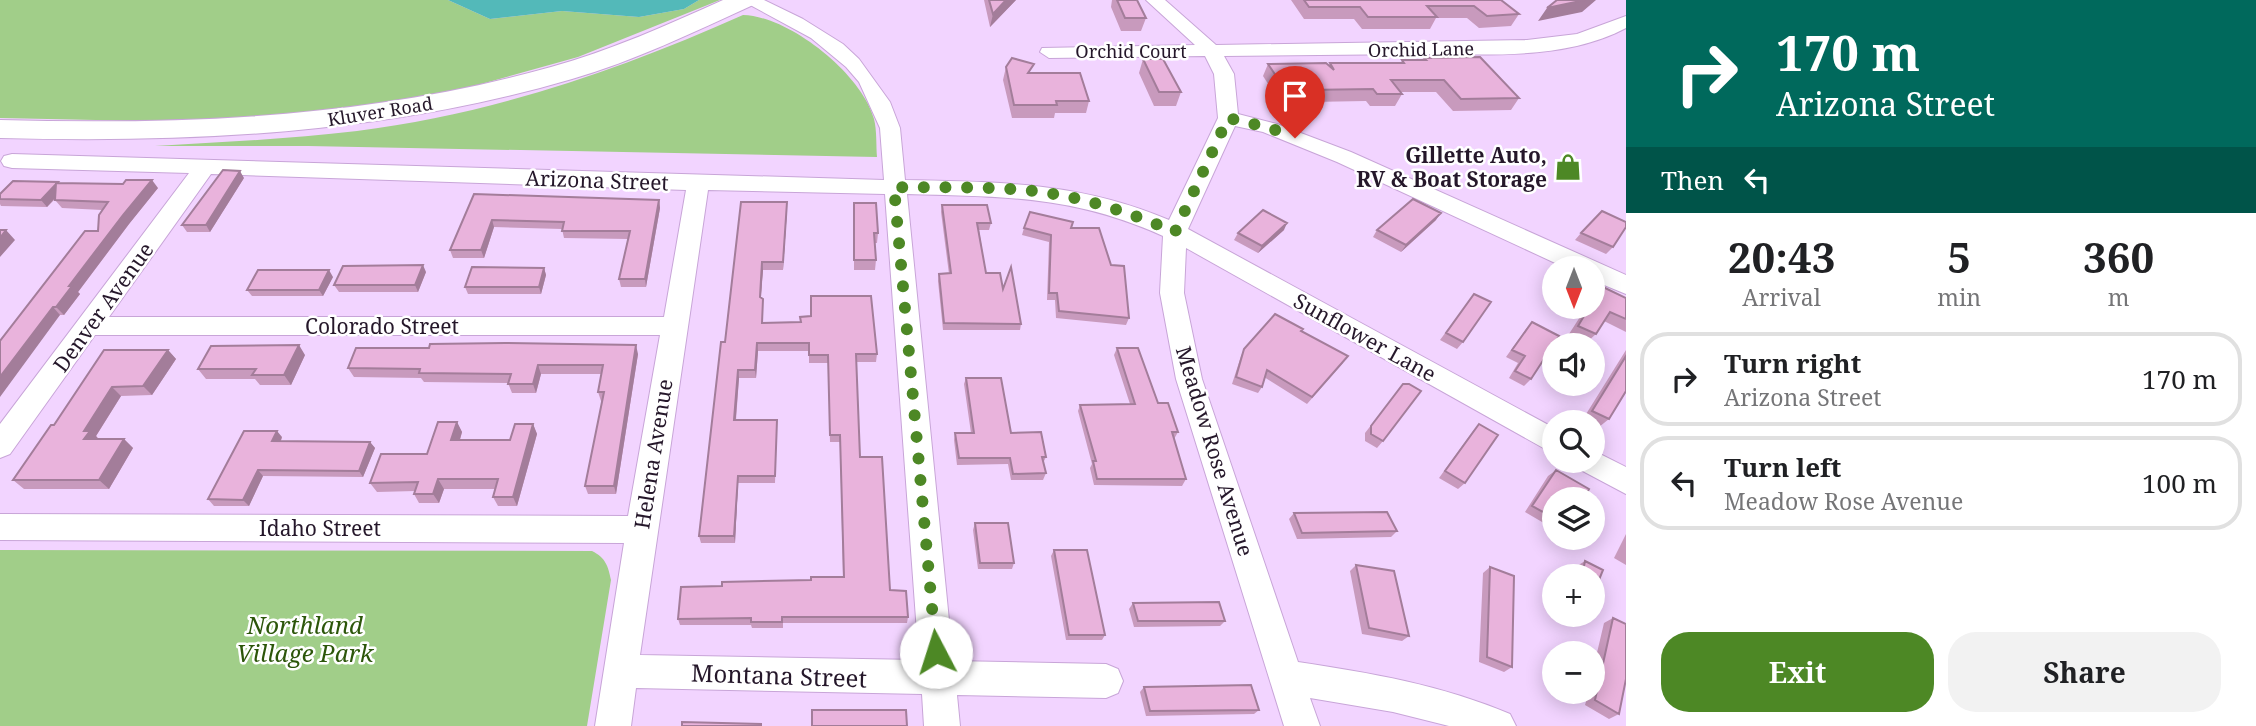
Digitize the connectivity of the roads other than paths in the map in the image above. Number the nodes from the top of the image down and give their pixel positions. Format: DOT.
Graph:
graph roads {
  1 [pos="744,0"];
  2 [pos="750,0"];
  3 [pos="1155,0"];
  4 [pos="1626,21"];
  5 [pos="1212,51"];
  6 [pos="1049,52"];
  7 [pos="1228,118"];
  8 [pos="0,130"];
  9 [pos="41,131"];
  10 [pos="6,167"];
  11 [pos="205,167"];
  12 [pos="698,183"];
  13 [pos="894,187"];
  14 [pos="1175,232"];
  15 [pos="1561,256"];
  16 [pos="1605,276"];
  17 [pos="1626,285"];
  18 [pos="89,326"];
  19 [pos="674,326"];
  20 [pos="1542,435"];
  21 [pos="0,446"];
  22 [pos="1605,470"];
  23 [pos="1626,482"];
  24 [pos="0,527"];
  25 [pos="640,530"];
  26 [pos="621,671"];
  27 [pos="1285,677"];
  28 [pos="938,680"];
  29 [pos="1106,681"];
  30 [pos="613,726"];
  31 [pos="942,726"];
  32 [pos="1302,726"];
  33 [pos="1498,726"];
  1 -- 9 [label="street, Kluver Road"];
  2 -- 13 [label="street"];
  3 -- 5 [label="street"];
  4 -- 5 [label="street, Orchid Lane"];
  5 -- 6 [label="street, Orchid Court"];
  5 -- 7 [label="street"];
  7 -- 14 [label="street, Meadow Rose Avenue"];
  7 -- 15 [label="street"];
  8 -- 9 [label="street, Kluver Road"];
  9 -- 10 [label="street"];
  10 -- 11 [label="street, Arizona Street"];
  11 -- 12 [label="street, Arizona Street"];
  11 -- 18 [label="street, Denver Avenue"];
  12 -- 13 [label="street, Arizona Street"];
  12 -- 19 [label="street, Helena Avenue"];
  13 -- 14 [label="street, Arizona Street"];
  13 -- 28 [label="street"];
  14 -- 20 [label="street, Sunflower Lane"];
  14 -- 27 [label="street, Meadow Rose Avenue"];
  16 -- 17 [label="street"];
  18 -- 19 [label="street, Colorado Street"];
  18 -- 21 [label="street, Denver Avenue"];
  19 -- 25 [label="street, Helena Avenue"];
  22 -- 23 [label="street"];
  24 -- 25 [label="street, Idaho Street"];
  25 -- 26 [label="street, Helena Avenue"];
  26 -- 28 [label="street, Montana Street"];
  26 -- 30 [label="street, Helena Avenue"];
  27 -- 32 [label="street, Meadow Rose Avenue"];
  27 -- 33 [label="street"];
  28 -- 29 [label="street, Montana Street"];
  28 -- 31 [label="street"];
}
